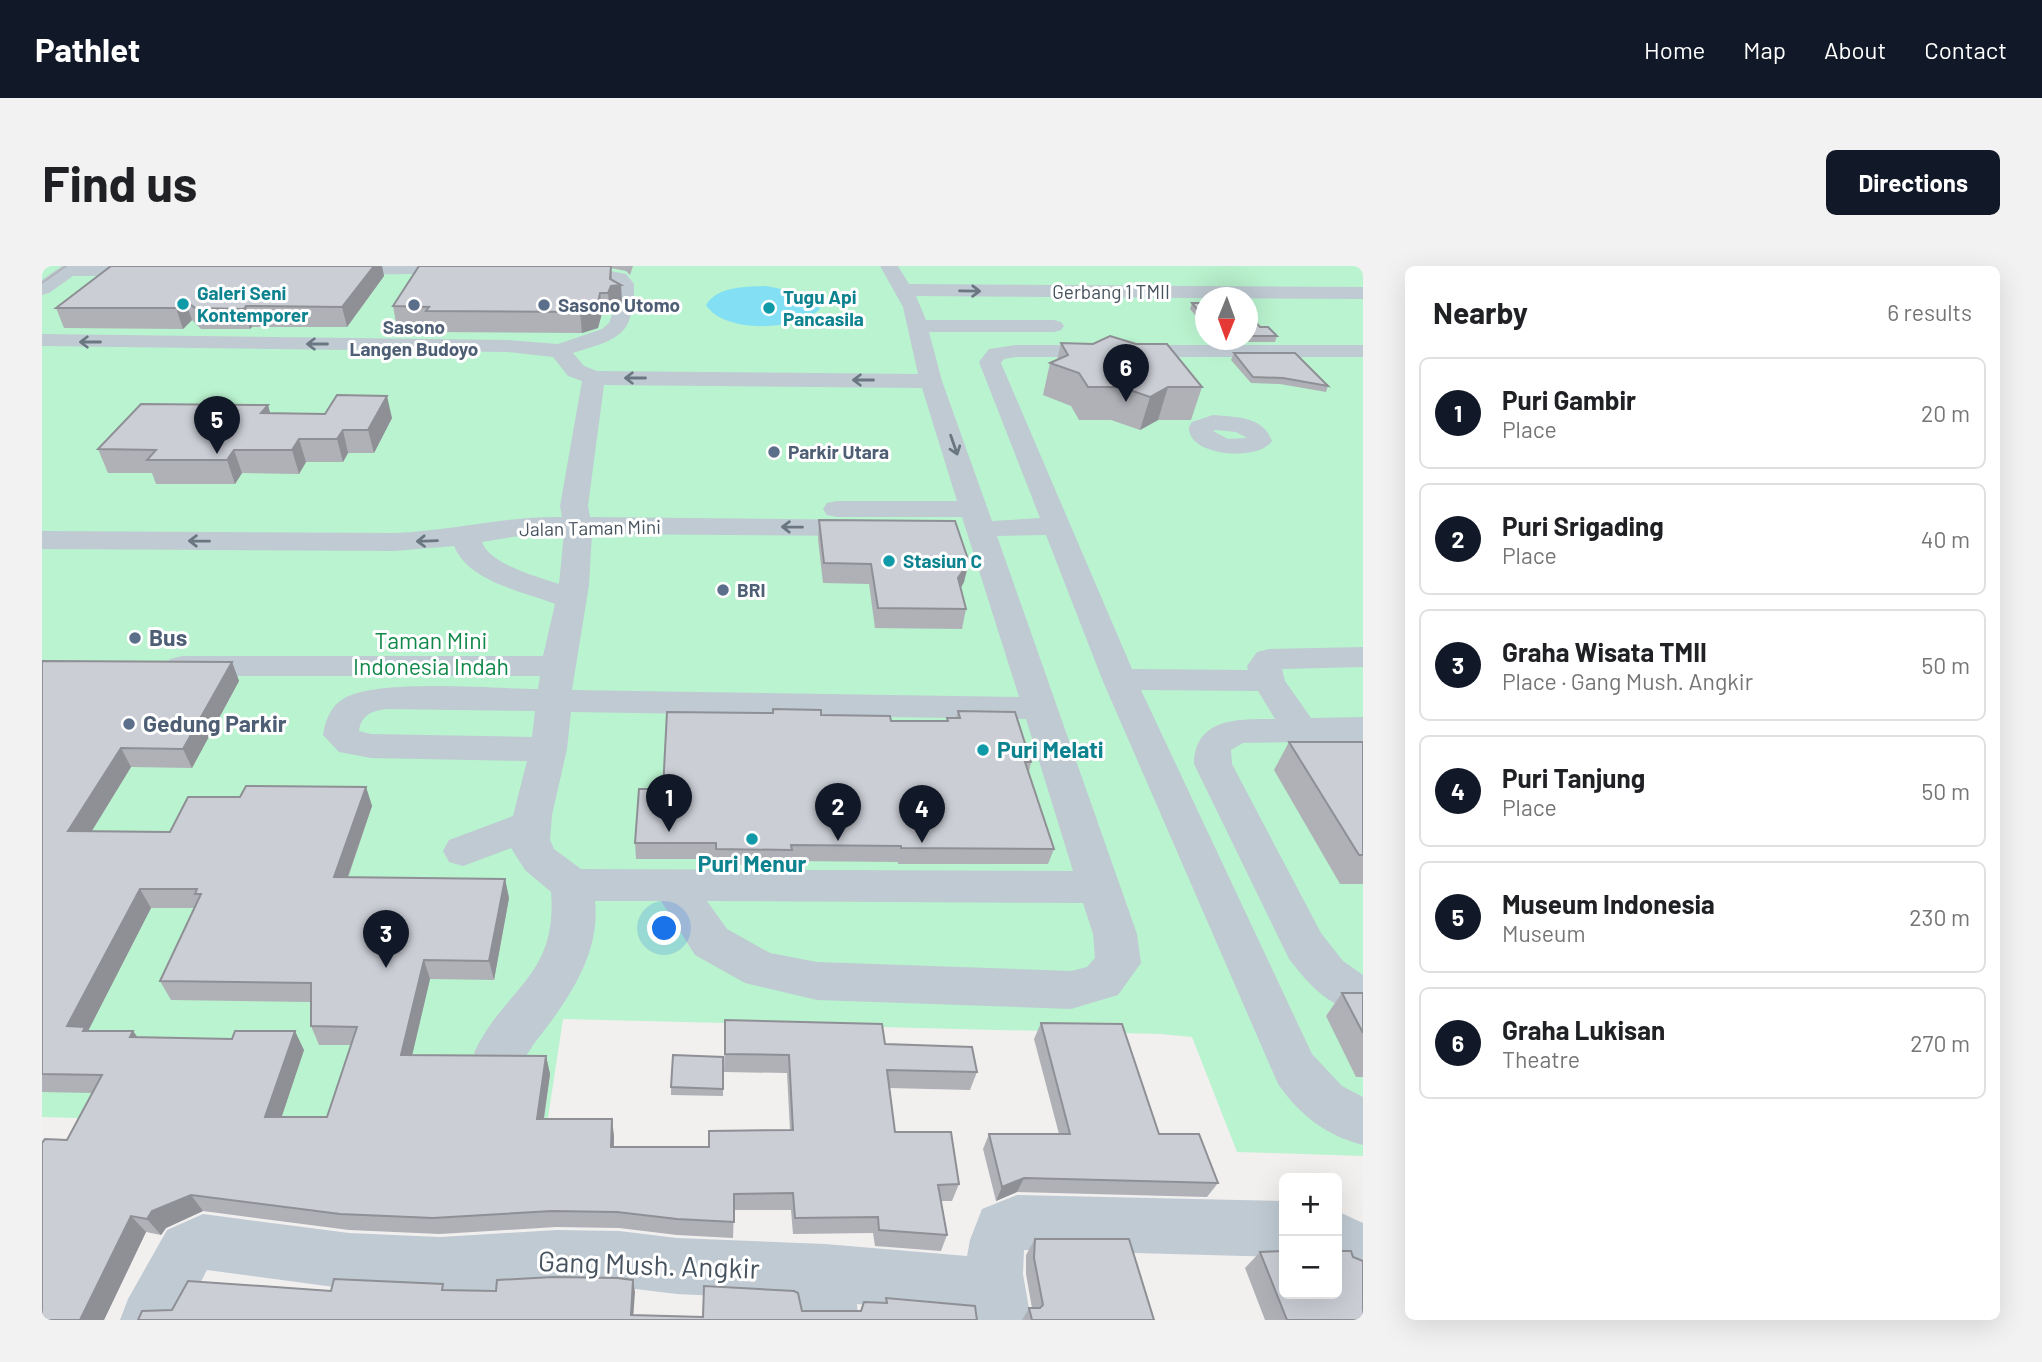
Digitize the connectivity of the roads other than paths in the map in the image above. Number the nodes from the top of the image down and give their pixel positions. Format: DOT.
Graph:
graph roads {
  1 [pos="890,266"];
  2 [pos="570,267"];
  3 [pos="71,268"];
  4 [pos="319,270"];
  5 [pos="114,271"];
  6 [pos="169,271"];
  7 [pos="1271,275"];
  8 [pos="1301,275"];
  9 [pos="94,287"];
  10 [pos="42,289"];
  11 [pos="902,290"];
  12 [pos="1099,292"];
  13 [pos="1291,293"];
  14 [pos="1321,293"];
  15 [pos="1363,293"];
  16 [pos="1115,309"];
  17 [pos="918,326"];
  18 [pos="1075,326"];
  19 [pos="46,336"];
  20 [pos="1167,350"];
  21 [pos="560,351"];
  22 [pos="1363,351"];
  23 [pos="1182,370"];
  24 [pos="594,378"];
  25 [pos="931,381"];
  26 [pos="1206,401"];
  27 [pos="1222,422"];
  28 [pos="577,516"];
  29 [pos="986,522"];
  30 [pos="1054,526"];
  31 [pos="466,537"];
  32 [pos="42,540"];
  33 [pos="571,599"];
  34 [pos="1363,657"];
  35 [pos="153,666"];
  36 [pos="1119,679"];
  37 [pos="1268,681"];
  38 [pos="556,683"];
  39 [pos="1038,708"];
  40 [pos="1299,728"];
  41 [pos="1363,729"];
  42 [pos="548,749"];
  43 [pos="531,824"];
  44 [pos="463,851"];
  45 [pos="572,885"];
  46 [pos="673,885"];
  47 [pos="1098,887"];
  48 [pos="1363,996"];
  49 [pos="498,1053"];
  50 [pos="1363,1121"];
  51 [pos="1279,1229"];
  52 [pos="1342,1242"];
  53 [pos="1363,1254"];
  54 [pos="827,1296"];
  55 [pos="999,1303"];
  56 [pos="149,1320"];
  1 -- 11 [label="street"];
  2 -- 4 [label="street"];
  2 -- 21 [label="street"];
  3 -- 5 [label="street"];
  3 -- 10 [label="street"];
  5 -- 6 [label="street"];
  5 -- 9 [label="street"];
  7 -- 13 [label="street"];
  8 -- 14 [label="street"];
  11 -- 12 [label="street, Gerbang 1 TMII, one-way"];
  11 -- 17 [label="street"];
  12 -- 13 [label="street, Gerbang 1 TMII"];
  12 -- 16 [label="street"];
  13 -- 14 [label="street, Gerbang 1 TMII"];
  14 -- 15 [label="street, Gerbang 1 TMII"];
  17 -- 18 [label="street, Gerbang 1 TMII"];
  17 -- 25 [label="street"];
  21 -- 19 [label="street, one-way"];
  20 -- 22 [label="street"];
  20 -- 23 [label="street"];
  20 -- 30 [label="street"];
  21 -- 24 [label="street"];
  25 -- 24 [label="street, one-way"];
  24 -- 28 [label="street"];
  25 -- 29 [label="street, one-way"];
  26 -- 27 [label="street"];
  28 -- 29 [label="street, Jalan Taman Mini"];
  28 -- 31 [label="street, Jalan Taman Mini"];
  28 -- 33 [label="street"];
  29 -- 30 [label="street, Jalan Taman Mini"];
  29 -- 39 [label="street"];
  30 -- 36 [label="street"];
  31 -- 32 [label="street, Jalan Taman Mini, one-way"];
  31 -- 33 [label="street"];
  33 -- 38 [label="street"];
  34 -- 37 [label="street"];
  35 -- 38 [label="street"];
  36 -- 37 [label="street"];
  36 -- 50 [label="street"];
  37 -- 40 [label="street"];
  38 -- 39 [label="street"];
  38 -- 42 [label="street"];
  38 -- 42 [label="street"];
  39 -- 47 [label="street"];
  40 -- 41 [label="street"];
  40 -- 48 [label="street"];
  42 -- 43 [label="street"];
  43 -- 44 [label="street"];
  43 -- 45 [label="street"];
  45 -- 46 [label="street"];
  45 -- 49 [label="street"];
  46 -- 47 [label="street"];
  46 -- 47 [label="street"];
  51 -- 55 [label="street"];
  52 -- 53 [label="street"];
  54 -- 55 [label="street, Gang Mush. Angkir"];
  54 -- 56 [label="street, Gang Mush. Angkir"];
}
